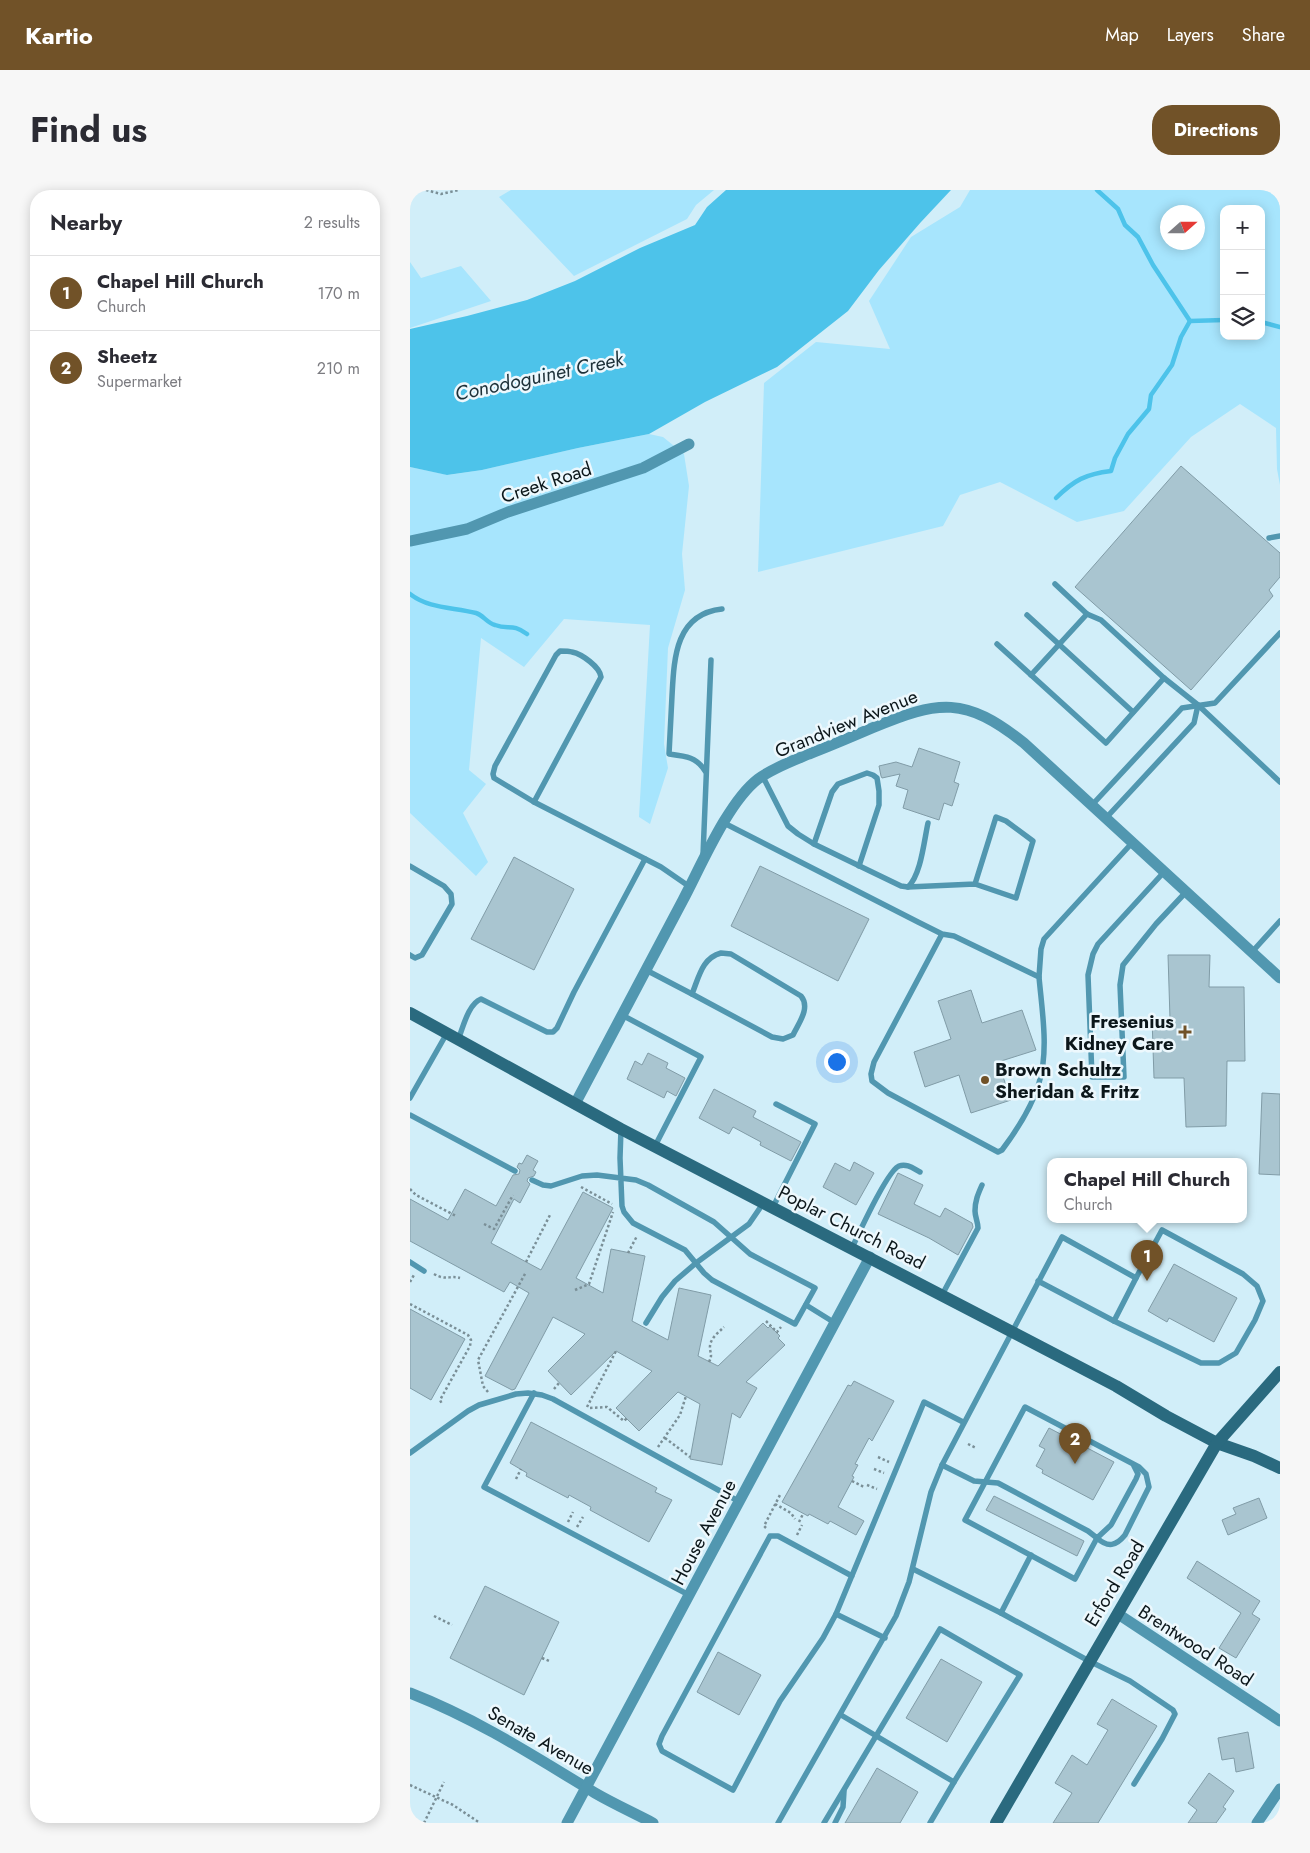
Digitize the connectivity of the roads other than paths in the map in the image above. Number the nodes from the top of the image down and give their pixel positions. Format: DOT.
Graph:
graph roads {
  1 [pos="689,444"];
  2 [pos="1280,536"];
  3 [pos="1269,538"];
  4 [pos="410,541"];
  5 [pos="1055,584"];
  6 [pos="722,609"];
  7 [pos="1087,614"];
  8 [pos="1027,615"];
  9 [pos="1280,632"];
  10 [pos="997,644"];
  11 [pos="1059,644"];
  12 [pos="711,660"];
  13 [pos="1031,674"];
  14 [pos="1164,678"];
  15 [pos="1198,705"];
  16 [pos="1133,712"];
  17 [pos="705,771"];
  18 [pos="763,776"];
  19 [pos="1280,782"];
  20 [pos="534,802"];
  21 [pos="1092,805"];
  22 [pos="1106,818"];
  23 [pos="724,823"];
  24 [pos="928,823"];
  25 [pos="1132,843"];
  26 [pos="814,844"];
  27 [pos="645,859"];
  28 [pos="703,862"];
  29 [pos="410,866"];
  30 [pos="859,866"];
  31 [pos="1164,872"];
  32 [pos="975,884"];
  33 [pos="690,887"];
  34 [pos="908,887"];
  35 [pos="1186,892"];
  36 [pos="1280,921"];
  37 [pos="942,934"];
  38 [pos="1252,952"];
  39 [pos="410,955"];
  40 [pos="646,970"];
  41 [pos="1039,977"];
  42 [pos="1280,978"];
  43 [pos="692,994"];
  44 [pos="410,1013"];
  45 [pos="622,1015"];
  46 [pos="453,1037"];
  47 [pos="410,1098"];
  48 [pos="575,1104"];
  49 [pos="776,1104"];
  50 [pos="410,1115"];
  51 [pos="621,1129"];
  52 [pos="655,1146"];
  53 [pos="515,1171"];
  54 [pos="920,1172"];
  55 [pos="621,1178"];
  56 [pos="532,1180"];
  57 [pos="982,1185"];
  58 [pos="768,1204"];
  59 [pos="731,1238"];
  60 [pos="852,1248"];
  61 [pos="870,1257"];
  62 [pos="410,1262"];
  63 [pos="696,1263"];
  64 [pos="424,1271"];
  65 [pos="1136,1278"];
  66 [pos="1038,1281"];
  67 [pos="942,1294"];
  68 [pos="806,1304"];
  69 [pos="1114,1321"];
  70 [pos="646,1323"];
  71 [pos="836,1323"];
  72 [pos="1012,1332"];
  73 [pos="1280,1372"];
  74 [pos="534,1393"];
  75 [pos="963,1422"];
  76 [pos="1217,1443"];
  77 [pos="410,1453"];
  78 [pos="1132,1464"];
  79 [pos="942,1465"];
  80 [pos="1280,1468"];
  81 [pos="986,1483"];
  82 [pos="740,1502"];
  83 [pos="1097,1538"];
  84 [pos="1031,1556"];
  85 [pos="913,1569"];
  86 [pos="852,1576"];
  87 [pos="689,1595"];
  88 [pos="1001,1613"];
  89 [pos="836,1614"];
  90 [pos="1118,1614"];
  91 [pos="885,1638"];
  92 [pos="1089,1661"];
  93 [pos="410,1693"];
  94 [pos="841,1715"];
  95 [pos="1280,1721"];
  96 [pos="876,1736"];
  97 [pos="954,1782"];
  98 [pos="1134,1784"];
  99 [pos="586,1787"];
  100 [pos="845,1789"];
  101 [pos="1280,1789"];
  102 [pos="568,1823"];
  103 [pos="653,1823"];
  104 [pos="778,1823"];
  105 [pos="824,1823"];
  106 [pos="834,1823"];
  107 [pos="930,1823"];
  108 [pos="996,1823"];
  109 [pos="1257,1823"];
  1 -- 4 [label="street, Creek Road"];
  2 -- 3 [label="lane"];
  5 -- 7 [label="lane"];
  6 -- 17 [label="lane"];
  7 -- 11 [label="lane"];
  7 -- 14 [label="lane"];
  8 -- 11 [label="lane"];
  9 -- 15 [label="lane"];
  10 -- 13 [label="lane"];
  11 -- 13 [label="lane"];
  11 -- 16 [label="lane"];
  12 -- 17 [label="lane"];
  13 -- 16 [label="lane"];
  14 -- 15 [label="lane"];
  14 -- 16 [label="lane"];
  15 -- 19 [label="lane"];
  15 -- 21 [label="lane"];
  15 -- 22 [label="lane"];
  17 -- 28 [label="lane"];
  18 -- 21 [label="street, Grandview Avenue"];
  18 -- 23 [label="street, Grandview Avenue"];
  18 -- 26 [label="lane"];
  20 -- 20 [label="lane"];
  20 -- 27 [label="lane"];
  21 -- 22 [label="street, Grandview Avenue"];
  22 -- 25 [label="street, Grandview Avenue"];
  23 -- 28 [label="street, Grandview Avenue"];
  23 -- 37 [label="lane"];
  24 -- 34 [label="lane"];
  25 -- 31 [label="street, Grandview Avenue"];
  25 -- 41 [label="lane"];
  26 -- 30 [label="lane"];
  26 -- 30 [label="lane"];
  27 -- 33 [label="lane"];
  27 -- 46 [label="lane"];
  28 -- 33 [label="street, Grandview Avenue"];
  29 -- 39 [label="lane"];
  30 -- 34 [label="lane"];
  31 -- 35 [label="street, Grandview Avenue"];
  31 -- 35 [label="lane"];
  32 -- 32 [label="lane"];
  32 -- 34 [label="lane"];
  33 -- 40 [label="street, Grandview Avenue"];
  35 -- 38 [label="street, Grandview Avenue"];
  36 -- 38 [label="lane"];
  37 -- 41 [label="lane"];
  37 -- 41 [label="lane"];
  38 -- 42 [label="street, Grandview Avenue"];
  40 -- 43 [label="lane"];
  40 -- 45 [label="street, Grandview Avenue"];
  43 -- 43 [label="lane"];
  44 -- 46 [label="street, Poplar Church Road"];
  45 -- 48 [label="street, Grandview Avenue"];
  45 -- 52 [label="lane"];
  46 -- 47 [label="lane"];
  46 -- 48 [label="street, Poplar Church Road"];
  48 -- 51 [label="street, Poplar Church Road"];
  49 -- 58 [label="lane"];
  50 -- 53 [label="lane"];
  51 -- 52 [label="street, Poplar Church Road"];
  51 -- 55 [label="lane"];
  52 -- 58 [label="street, Poplar Church Road"];
  54 -- 60 [label="lane"];
  55 -- 56 [label="lane"];
  55 -- 59 [label="lane"];
  55 -- 63 [label="lane"];
  57 -- 67 [label="lane"];
  58 -- 59 [label="lane"];
  58 -- 60 [label="street, Poplar Church Road"];
  59 -- 63 [label="lane"];
  59 -- 68 [label="lane"];
  60 -- 61 [label="street, Poplar Church Road"];
  61 -- 67 [label="street, Poplar Church Road"];
  61 -- 71 [label="street, House Avenue"];
  62 -- 64 [label="lane"];
  63 -- 68 [label="lane"];
  63 -- 70 [label="lane"];
  65 -- 66 [label="lane"];
  65 -- 69 [label="lane"];
  65 -- 69 [label="lane"];
  66 -- 69 [label="lane"];
  66 -- 72 [label="lane"];
  67 -- 72 [label="street, Poplar Church Road"];
  68 -- 71 [label="lane"];
  71 -- 82 [label="street, House Avenue"];
  72 -- 75 [label="lane"];
  72 -- 76 [label="street, Poplar Church Road"];
  73 -- 76 [label="street, Erford Road"];
  74 -- 77 [label="lane"];
  74 -- 82 [label="lane"];
  74 -- 87 [label="lane"];
  75 -- 79 [label="lane"];
  75 -- 86 [label="lane"];
  76 -- 80 [label="street, Poplar Church Road"];
  76 -- 90 [label="street, Erford Road"];
  78 -- 81 [label="lane"];
  78 -- 83 [label="lane"];
  78 -- 83 [label="lane"];
  79 -- 81 [label="lane"];
  79 -- 85 [label="lane"];
  81 -- 83 [label="lane"];
  81 -- 84 [label="lane"];
  82 -- 87 [label="street, House Avenue"];
  83 -- 84 [label="lane"];
  84 -- 88 [label="lane"];
  85 -- 88 [label="lane"];
  85 -- 91 [label="lane"];
  86 -- 89 [label="lane"];
  86 -- 89 [label="lane"];
  87 -- 99 [label="street, House Avenue"];
  88 -- 92 [label="lane"];
  89 -- 91 [label="lane"];
  90 -- 92 [label="street, Erford Road"];
  90 -- 95 [label="street, Brentwood Road"];
  91 -- 94 [label="lane"];
  92 -- 98 [label="lane"];
  92 -- 108 [label="street, Erford Road"];
  93 -- 99 [label="street, Senate Avenue"];
  94 -- 96 [label="lane"];
  94 -- 104 [label="lane"];
  96 -- 97 [label="lane"];
  96 -- 97 [label="lane"];
  96 -- 100 [label="lane"];
  97 -- 107 [label="lane"];
  99 -- 102 [label="street, House Avenue"];
  99 -- 103 [label="street, Senate Avenue"];
  100 -- 105 [label="lane"];
  100 -- 106 [label="lane"];
  101 -- 109 [label="street"];
}
